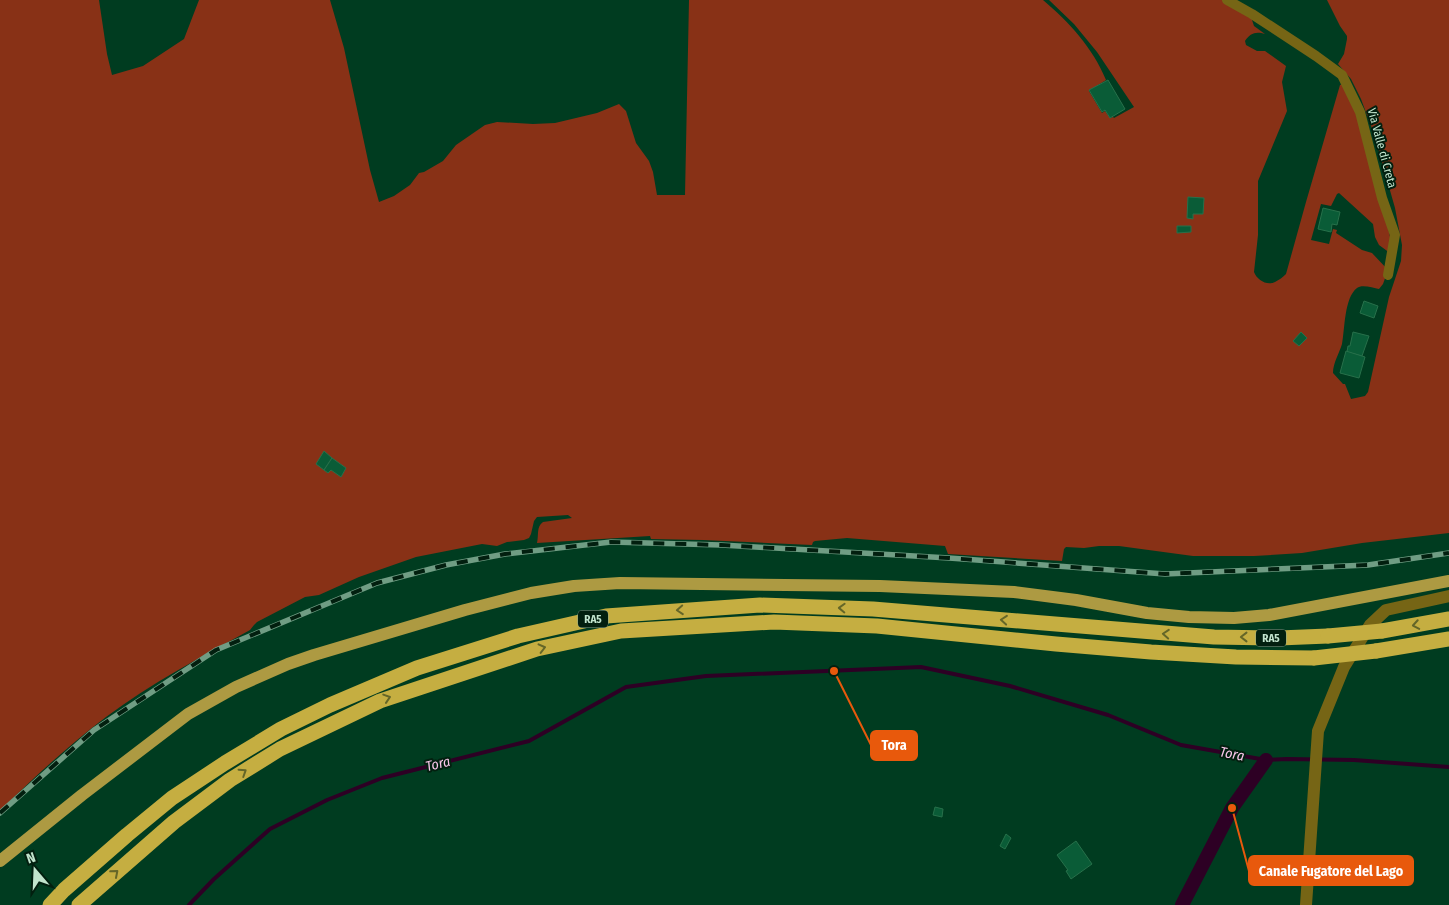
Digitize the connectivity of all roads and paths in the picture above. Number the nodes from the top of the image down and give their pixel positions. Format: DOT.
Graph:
graph roads {
  1 [pos="1227,0"];
  2 [pos="1388,275"];
  3 [pos="1449,581"];
  4 [pos="1449,596"];
  5 [pos="1449,619"];
  6 [pos="1449,639"];
  7 [pos="0,860"];
  8 [pos="50,905"];
  9 [pos="79,905"];
  10 [pos="1306,905"];
  1 -- 2 [label="street, Via Valle di Creta"];
  3 -- 7 [label="main road"];
  4 -- 10 [label="street"];
  5 -- 8 [label="highway, RA5, one-way, bridge"];
  9 -- 6 [label="highway, RA5, one-way, bridge"];
}
